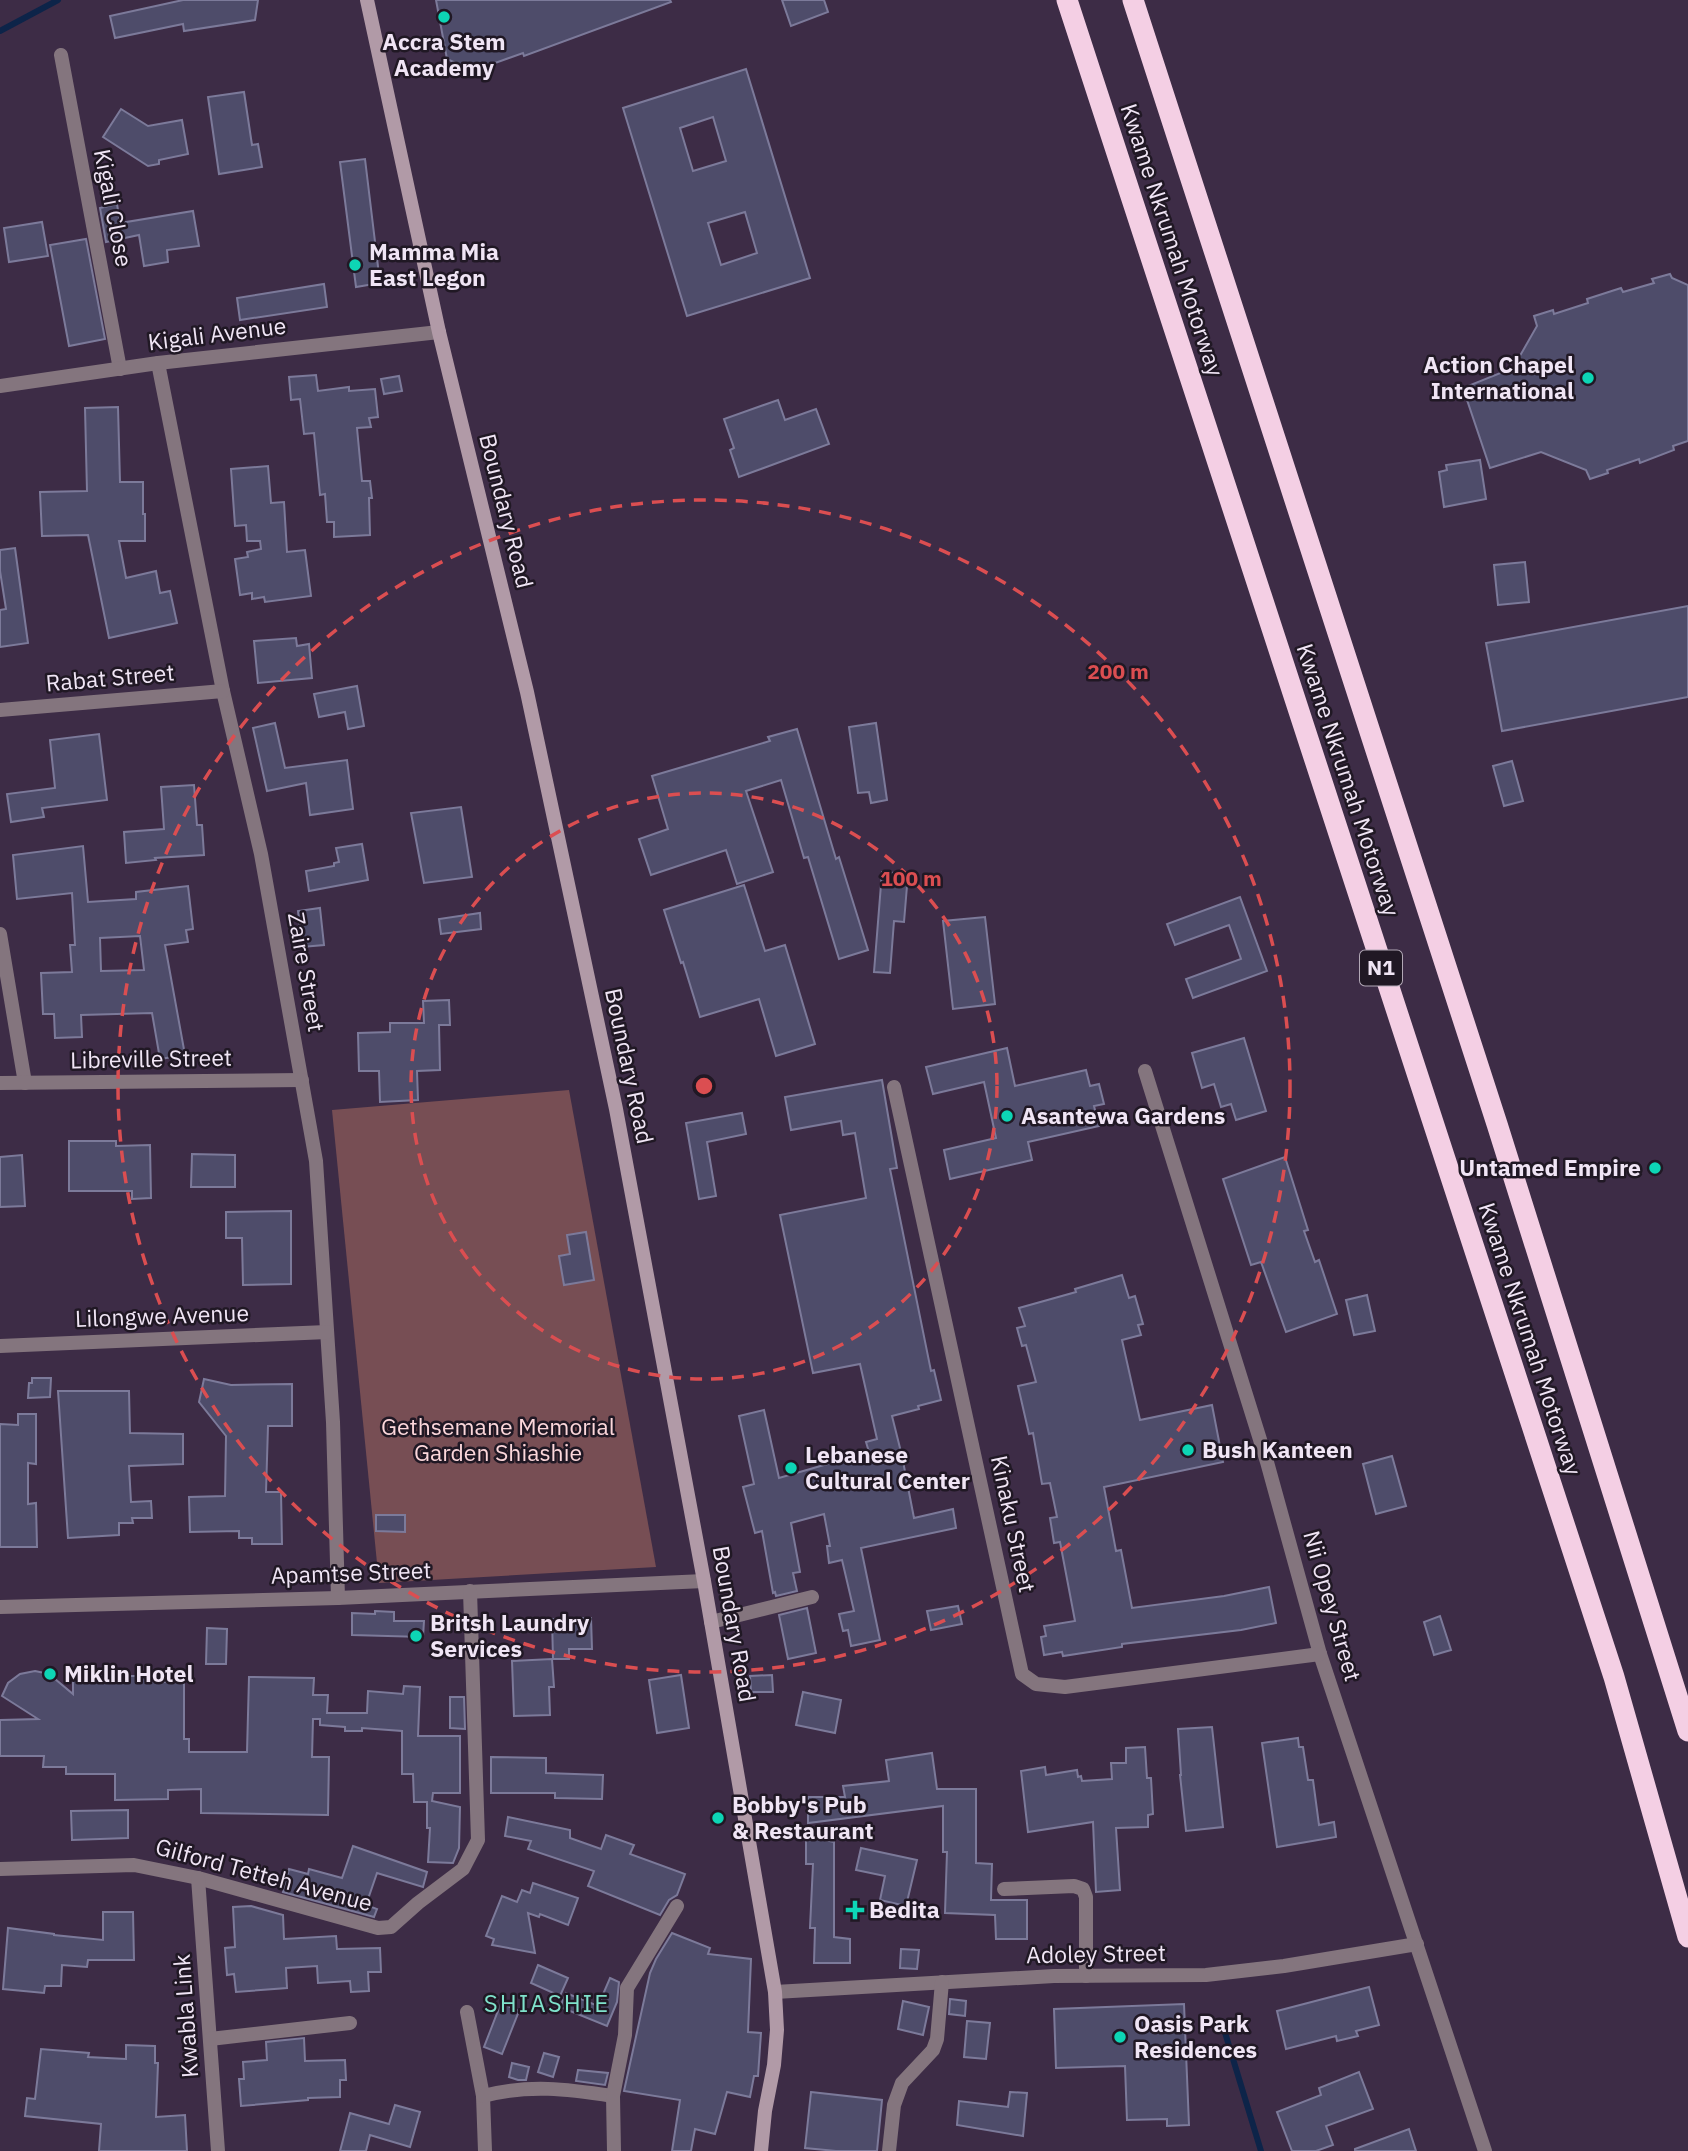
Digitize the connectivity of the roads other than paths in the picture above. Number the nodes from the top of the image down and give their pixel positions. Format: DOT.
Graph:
graph roads {
  1 [pos="367,0"];
  2 [pos="1067,0"];
  3 [pos="1133,0"];
  4 [pos="61,55"];
  5 [pos="439,332"];
  6 [pos="158,363"];
  7 [pos="120,369"];
  8 [pos="0,386"];
  9 [pos="223,691"];
  10 [pos="0,710"];
  11 [pos="0,934"];
  12 [pos="1145,1071"];
  13 [pos="302,1080"];
  14 [pos="0,1083"];
  15 [pos="24,1083"];
  16 [pos="894,1087"];
  17 [pos="327,1332"];
  18 [pos="0,1346"];
  19 [pos="704,1581"];
  20 [pos="470,1591"];
  21 [pos="812,1597"];
  22 [pos="338,1598"];
  23 [pos="0,1607"];
  24 [pos="711,1622"];
  25 [pos="1320,1654"];
  26 [pos="1688,1731"];
  27 [pos="0,1869"];
  28 [pos="198,1878"];
  29 [pos="1004,1889"];
  30 [pos="677,1906"];
  31 [pos="1688,1937"];
  32 [pos="1417,1944"];
  33 [pos="1086,1976"];
  34 [pos="942,1982"];
  35 [pos="775,1992"];
  36 [pos="467,2012"];
  37 [pos="350,2023"];
  38 [pos="210,2039"];
  39 [pos="483,2096"];
  40 [pos="613,2096"];
  41 [pos="218,2151"];
  42 [pos="485,2151"];
  43 [pos="614,2151"];
  44 [pos="761,2151"];
  45 [pos="889,2151"];
  46 [pos="1485,2151"];
  1 -- 5 [label="main road, Boundary Road"];
  2 -- 31 [label="highway, Kwame Nkrumah Motorway / N1"];
  3 -- 26 [label="highway, Kwame Nkrumah Motorway"];
  4 -- 7 [label="street, Kigali Close"];
  5 -- 6 [label="street, Kigali Avenue"];
  5 -- 19 [label="main road, Boundary Road"];
  6 -- 7 [label="street, Kigali Avenue"];
  6 -- 9 [label="street, Zaire Street"];
  7 -- 8 [label="street, Kigali Avenue"];
  9 -- 10 [label="street, Rabat Street"];
  9 -- 13 [label="street, Zaire Street"];
  11 -- 15 [label="street"];
  12 -- 25 [label="street, Nii Opey Street"];
  13 -- 15 [label="street, Libreville Street"];
  13 -- 17 [label="street, Zaire Street"];
  14 -- 15 [label="street, Libreville Street"];
  16 -- 25 [label="street, Kinaku Street"];
  17 -- 18 [label="street, Lilongwe Avenue"];
  17 -- 22 [label="street, Zaire Street"];
  19 -- 20 [label="street, Apamtse Street"];
  19 -- 24 [label="main road, Boundary Road"];
  20 -- 22 [label="street, Apamtse Street"];
  20 -- 28 [label="street, Gilford Tetteh Avenue"];
  21 -- 24 [label="street"];
  22 -- 23 [label="street, Apamtse Street"];
  24 -- 35 [label="main road, Boundary Road"];
  25 -- 32 [label="street, Nii Opey Street"];
  27 -- 28 [label="street, Gilford Tetteh Avenue"];
  28 -- 38 [label="street, Kwabla Link"];
  29 -- 33 [label="street"];
  30 -- 40 [label="street"];
  32 -- 33 [label="street, Adoley Street"];
  32 -- 46 [label="street, Nii Opey Street"];
  33 -- 34 [label="street, Adoley Street"];
  34 -- 35 [label="street, Adoley Street"];
  34 -- 45 [label="street"];
  35 -- 44 [label="main road, Boundary Road"];
  36 -- 39 [label="street"];
  37 -- 38 [label="street"];
  38 -- 41 [label="street, Kwabla Link"];
  39 -- 40 [label="street"];
  39 -- 42 [label="street"];
  40 -- 43 [label="street"];
}
